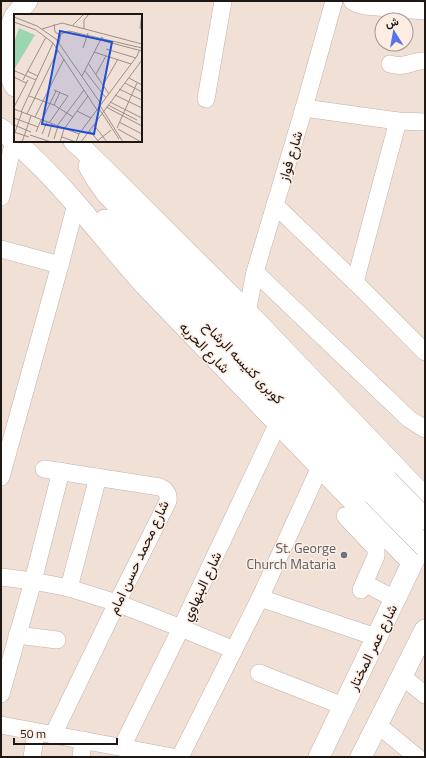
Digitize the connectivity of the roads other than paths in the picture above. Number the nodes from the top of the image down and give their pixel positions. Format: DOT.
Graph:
graph roads {
  1 [pos="26,1"];
  2 [pos="223,1"];
  3 [pos="334,1"];
  4 [pos="352,1"];
  5 [pos="425,11"];
  6 [pos="16,14"];
  7 [pos="11,20"];
  8 [pos="425,61"];
  9 [pos="390,64"];
  10 [pos="1,81"];
  11 [pos="14,84"];
  12 [pos="14,90"];
  13 [pos="206,99"];
  14 [pos="304,108"];
  15 [pos="398,121"];
  16 [pos="425,122"];
  17 [pos="8,135"];
  18 [pos="16,142"];
  19 [pos="78,144"];
  20 [pos="57,183"];
  21 [pos="1,197"];
  22 [pos="76,204"];
  23 [pos="275,205"];
  24 [pos="1,249"];
  25 [pos="60,265"];
  26 [pos="255,272"];
  27 [pos="355,282"];
  28 [pos="246,312"];
  29 [pos="425,352"];
  30 [pos="278,423"];
  31 [pos="425,429"];
  32 [pos="320,467"];
  33 [pos="44,469"];
  34 [pos="61,471"];
  35 [pos="98,477"];
  36 [pos="1,478"];
  37 [pos="389,484"];
  38 [pos="425,498"];
  39 [pos="355,514"];
  40 [pos="425,519"];
  41 [pos="425,536"];
  42 [pos="419,554"];
  43 [pos="1,577"];
  44 [pos="32,581"];
  45 [pos="69,588"];
  46 [pos="260,598"];
  47 [pos="395,598"];
  48 [pos="116,604"];
  49 [pos="181,628"];
  50 [pos="425,630"];
  51 [pos="18,635"];
  52 [pos="376,637"];
  53 [pos="57,640"];
  54 [pos="234,650"];
  55 [pos="260,673"];
  56 [pos="402,676"];
  57 [pos="1,694"];
  58 [pos="425,695"];
  59 [pos="343,706"];
  60 [pos="1,725"];
  61 [pos="378,725"];
  62 [pos="36,732"];
  63 [pos="53,735"];
  64 [pos="83,740"];
  65 [pos="129,751"];
  66 [pos="32,757"];
  67 [pos="81,757"];
  68 [pos="173,757"];
  69 [pos="180,757"];
  70 [pos="319,757"];
  71 [pos="361,757"];
  72 [pos="417,757"];
  1 -- 6 [label="main road"];
  2 -- 13 [label="street"];
  3 -- 14 [label="street, شارع فواز"];
  4 -- 5 [label="street"];
  7 -- 11 [label="main road"];
  8 -- 9 [label="street"];
  10 -- 12 [label="main road"];
  14 -- 15 [label="street"];
  14 -- 23 [label="street, شارع فواز"];
  15 -- 16 [label="street"];
  15 -- 27 [label="street"];
  17 -- 21 [label="street"];
  18 -- 20 [label="main road, شارع الحريه"];
  19 -- 28 [label="main road"];
  19 -- 37 [label="main road, كوبرى كنيسه الرشاح"];
  20 -- 22 [label="main road, شارع الحريه"];
  20 -- 37 [label="main road, كوبرى كنيسه الرشاح"];
  22 -- 25 [label="street"];
  22 -- 30 [label="main road, شارع الحريه"];
  23 -- 26 [label="street, شارع فواز"];
  23 -- 27 [label="street"];
  24 -- 25 [label="street"];
  25 -- 36 [label="street"];
  26 -- 28 [label="street, شارع فواز"];
  26 -- 31 [label="street"];
  27 -- 29 [label="street"];
  28 -- 37 [label="main road"];
  30 -- 32 [label="main road, شارع الحريه"];
  30 -- 49 [label="street, شارع البنهاوي"];
  32 -- 39 [label="main road, شارع الحريه"];
  32 -- 46 [label="street"];
  33 -- 34 [label="street, شارع محمد حسن امام"];
  34 -- 35 [label="street, شارع محمد حسن امام"];
  34 -- 44 [label="street"];
  35 -- 45 [label="street"];
  35 -- 48 [label="street, شارع محمد حسن امام"];
  37 -- 38 [label="main road"];
  37 -- 39 [label="main road"];
  37 -- 40 [label="main road, كوبرى كنيسه الرشاح, bridge"];
  37 -- 42 [label="main road, كوبرى كنيسه الرشاح, bridge"];
  39 -- 42 [label="main road, شارع الحريه"];
  39 -- 47 [label="street"];
  41 -- 42 [label="main road, شارع عمر المختار"];
  42 -- 47 [label="main road, شارع عمر المختار"];
  43 -- 44 [label="street"];
  44 -- 45 [label="street"];
  44 -- 51 [label="street"];
  45 -- 48 [label="street"];
  46 -- 52 [label="street"];
  46 -- 54 [label="street"];
  47 -- 52 [label="main road, شارع عمر المختار"];
  48 -- 49 [label="street"];
  48 -- 63 [label="street, شارع محمد حسن امام"];
  49 -- 54 [label="street"];
  49 -- 65 [label="street, شارع البنهاوي"];
  50 -- 56 [label="main road"];
  51 -- 53 [label="street"];
  51 -- 57 [label="street"];
  52 -- 59 [label="main road, شارع عمر المختار"];
  54 -- 69 [label="street"];
  55 -- 59 [label="street"];
  56 -- 58 [label="street"];
  56 -- 61 [label="main road"];
  59 -- 70 [label="main road, شارع عمر المختار"];
  60 -- 62 [label="street"];
  61 -- 71 [label="main road"];
  61 -- 72 [label="street"];
  62 -- 63 [label="street"];
  62 -- 66 [label="street"];
  63 -- 64 [label="street"];
  64 -- 65 [label="street"];
  64 -- 67 [label="street"];
  65 -- 68 [label="street"];
}
